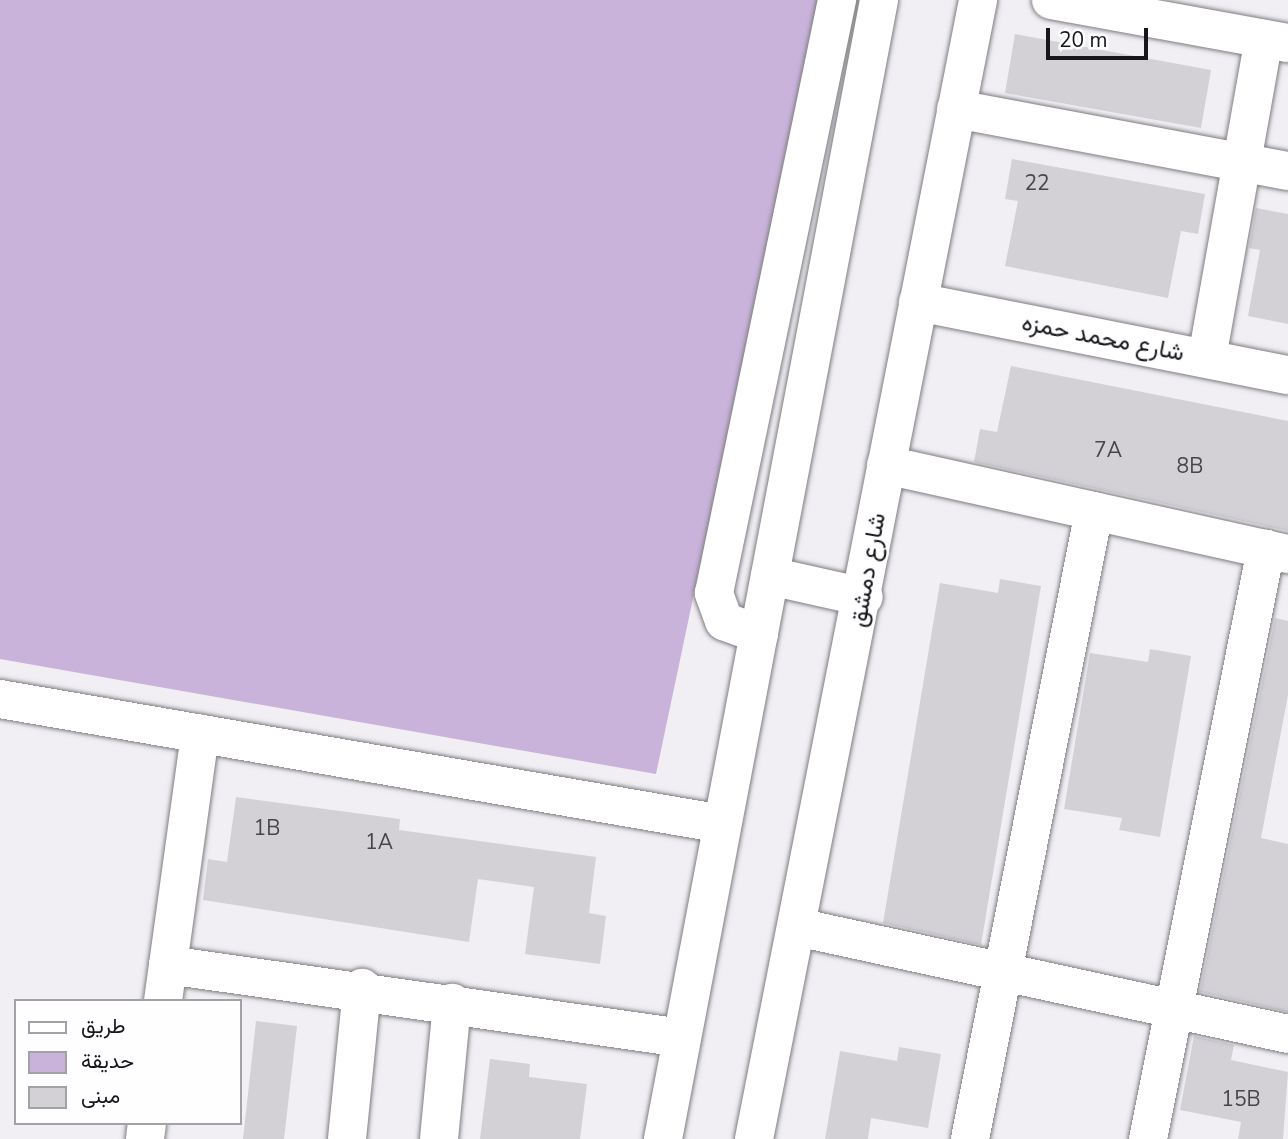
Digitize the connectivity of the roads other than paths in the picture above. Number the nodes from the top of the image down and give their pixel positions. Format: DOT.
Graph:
graph roads {
  1 [pos="837,0"];
  2 [pos="879,0"];
  3 [pos="978,0"];
  4 [pos="1051,0"];
  5 [pos="1276,41"];
  6 [pos="956,109"];
  7 [pos="1243,162"];
  8 [pos="1288,171"];
  9 [pos="790,226"];
  10 [pos="834,235"];
  11 [pos="918,303"];
  12 [pos="1207,358"];
  13 [pos="1288,374"];
  14 [pos="886,465"];
  15 [pos="1094,511"];
  16 [pos="1277,552"];
  17 [pos="770,576"];
  18 [pos="864,597"];
  19 [pos="759,634"];
  20 [pos="0,699"];
  21 [pos="200,734"];
  22 [pos="722,824"];
  23 [pos="797,926"];
  24 [pos="1003,971"];
  25 [pos="166,983"];
  26 [pos="362,988"];
  27 [pos="452,1003"];
  28 [pos="1174,1009"];
  29 [pos="1288,1034"];
  30 [pos="682,1038"];
  31 [pos="347,1139"];
  32 [pos="439,1139"];
  33 [pos="663,1139"];
  34 [pos="754,1139"];
  35 [pos="970,1139"];
  36 [pos="1148,1139"];
  1 -- 9 [label="street"];
  2 -- 10 [label="street"];
  3 -- 6 [label="street, شارع دمشق"];
  4 -- 5 [label="street"];
  5 -- 7 [label="street"];
  6 -- 7 [label="street"];
  6 -- 11 [label="street, شارع دمشق"];
  7 -- 8 [label="street"];
  7 -- 12 [label="street"];
  9 -- 10 [label="street"];
  9 -- 19 [label="street"];
  10 -- 17 [label="street"];
  11 -- 12 [label="street, شارع محمد حمزه"];
  11 -- 14 [label="street, شارع دمشق"];
  12 -- 13 [label="street, شارع محمد حمزه"];
  14 -- 15 [label="street"];
  14 -- 18 [label="street, شارع دمشق"];
  15 -- 16 [label="street"];
  15 -- 24 [label="street"];
  16 -- 28 [label="street"];
  17 -- 18 [label="street"];
  17 -- 19 [label="street"];
  18 -- 23 [label="street, شارع دمشق"];
  19 -- 22 [label="street"];
  20 -- 21 [label="street"];
  21 -- 22 [label="street"];
  21 -- 25 [label="street"];
  22 -- 30 [label="street"];
  23 -- 24 [label="street"];
  23 -- 34 [label="street, شارع دمشق"];
  24 -- 28 [label="street"];
  24 -- 35 [label="street"];
  25 -- 26 [label="street"];
  26 -- 27 [label="street"];
  26 -- 31 [label="street"];
  27 -- 30 [label="street"];
  27 -- 32 [label="street"];
  28 -- 29 [label="street"];
  28 -- 36 [label="street"];
  30 -- 33 [label="street"];
}
